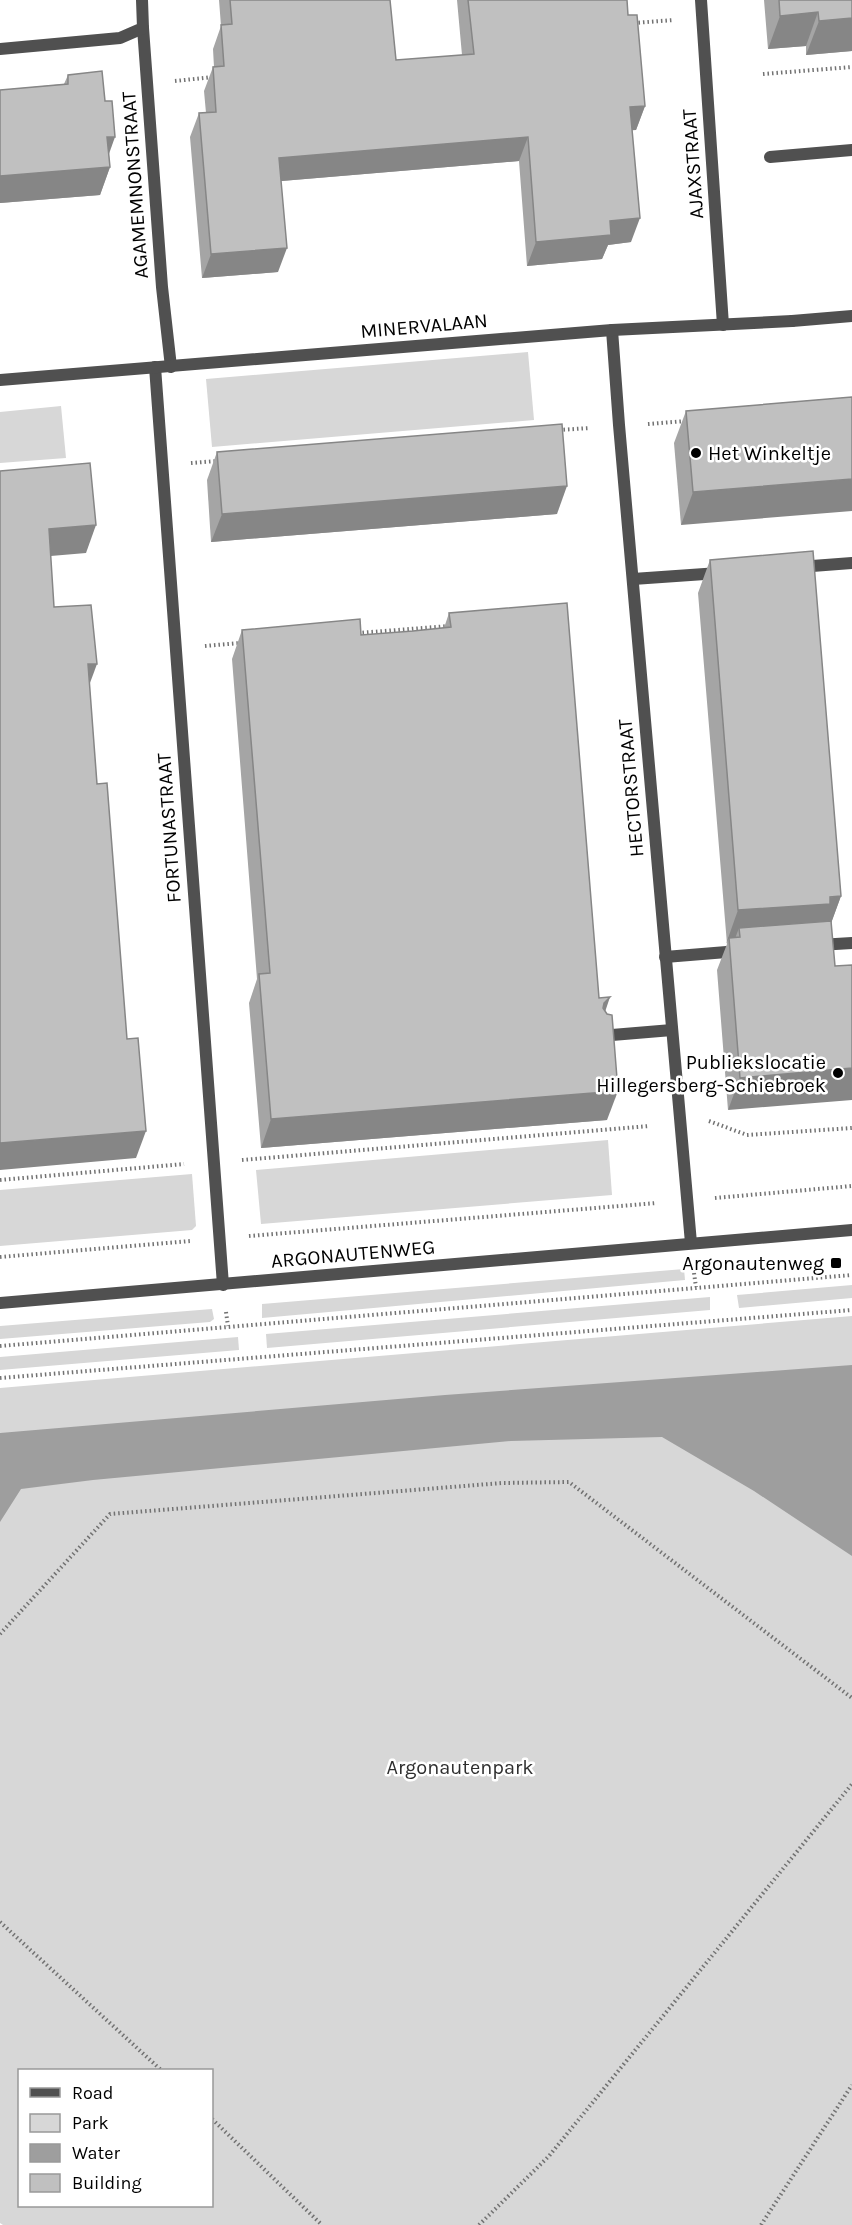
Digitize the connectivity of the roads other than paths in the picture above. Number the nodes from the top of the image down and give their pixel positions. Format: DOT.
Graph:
graph roads {
  1 [pos="142,0"];
  2 [pos="701,0"];
  3 [pos="143,28"];
  4 [pos="0,49"];
  5 [pos="852,150"];
  6 [pos="770,158"];
  7 [pos="852,316"];
  8 [pos="723,325"];
  9 [pos="612,330"];
  10 [pos="154,367"];
  11 [pos="171,367"];
  12 [pos="0,380"];
  13 [pos="852,563"];
  14 [pos="785,568"];
  15 [pos="729,572"];
  16 [pos="633,579"];
  17 [pos="852,943"];
  18 [pos="807,946"];
  19 [pos="750,951"];
  20 [pos="666,957"];
  21 [pos="672,1030"];
  22 [pos="600,1036"];
  23 [pos="852,1230"];
  24 [pos="691,1243"];
  25 [pos="223,1285"];
  26 [pos="0,1303"];
  1 -- 3 [label="street, AGAMEMNONSTRAAT"];
  2 -- 8 [label="street, AJAXSTRAAT"];
  3 -- 4 [label="street"];
  3 -- 11 [label="street, AGAMEMNONSTRAAT"];
  5 -- 6 [label="street"];
  7 -- 8 [label="street, MINERVALAAN"];
  8 -- 9 [label="street, MINERVALAAN"];
  9 -- 11 [label="street, MINERVALAAN"];
  9 -- 16 [label="street, HECTORSTRAAT"];
  10 -- 11 [label="street, MINERVALAAN"];
  10 -- 12 [label="street, MINERVALAAN"];
  10 -- 25 [label="street, FORTUNASTRAAT"];
  13 -- 14 [label="street"];
  15 -- 16 [label="street"];
  16 -- 20 [label="street, HECTORSTRAAT"];
  17 -- 18 [label="street"];
  19 -- 20 [label="street"];
  20 -- 21 [label="street, HECTORSTRAAT"];
  21 -- 22 [label="street"];
  21 -- 24 [label="street, HECTORSTRAAT"];
  23 -- 24 [label="street, ARGONAUTENWEG"];
  24 -- 25 [label="street, ARGONAUTENWEG"];
  25 -- 26 [label="street, ARGONAUTENWEG"];
}
